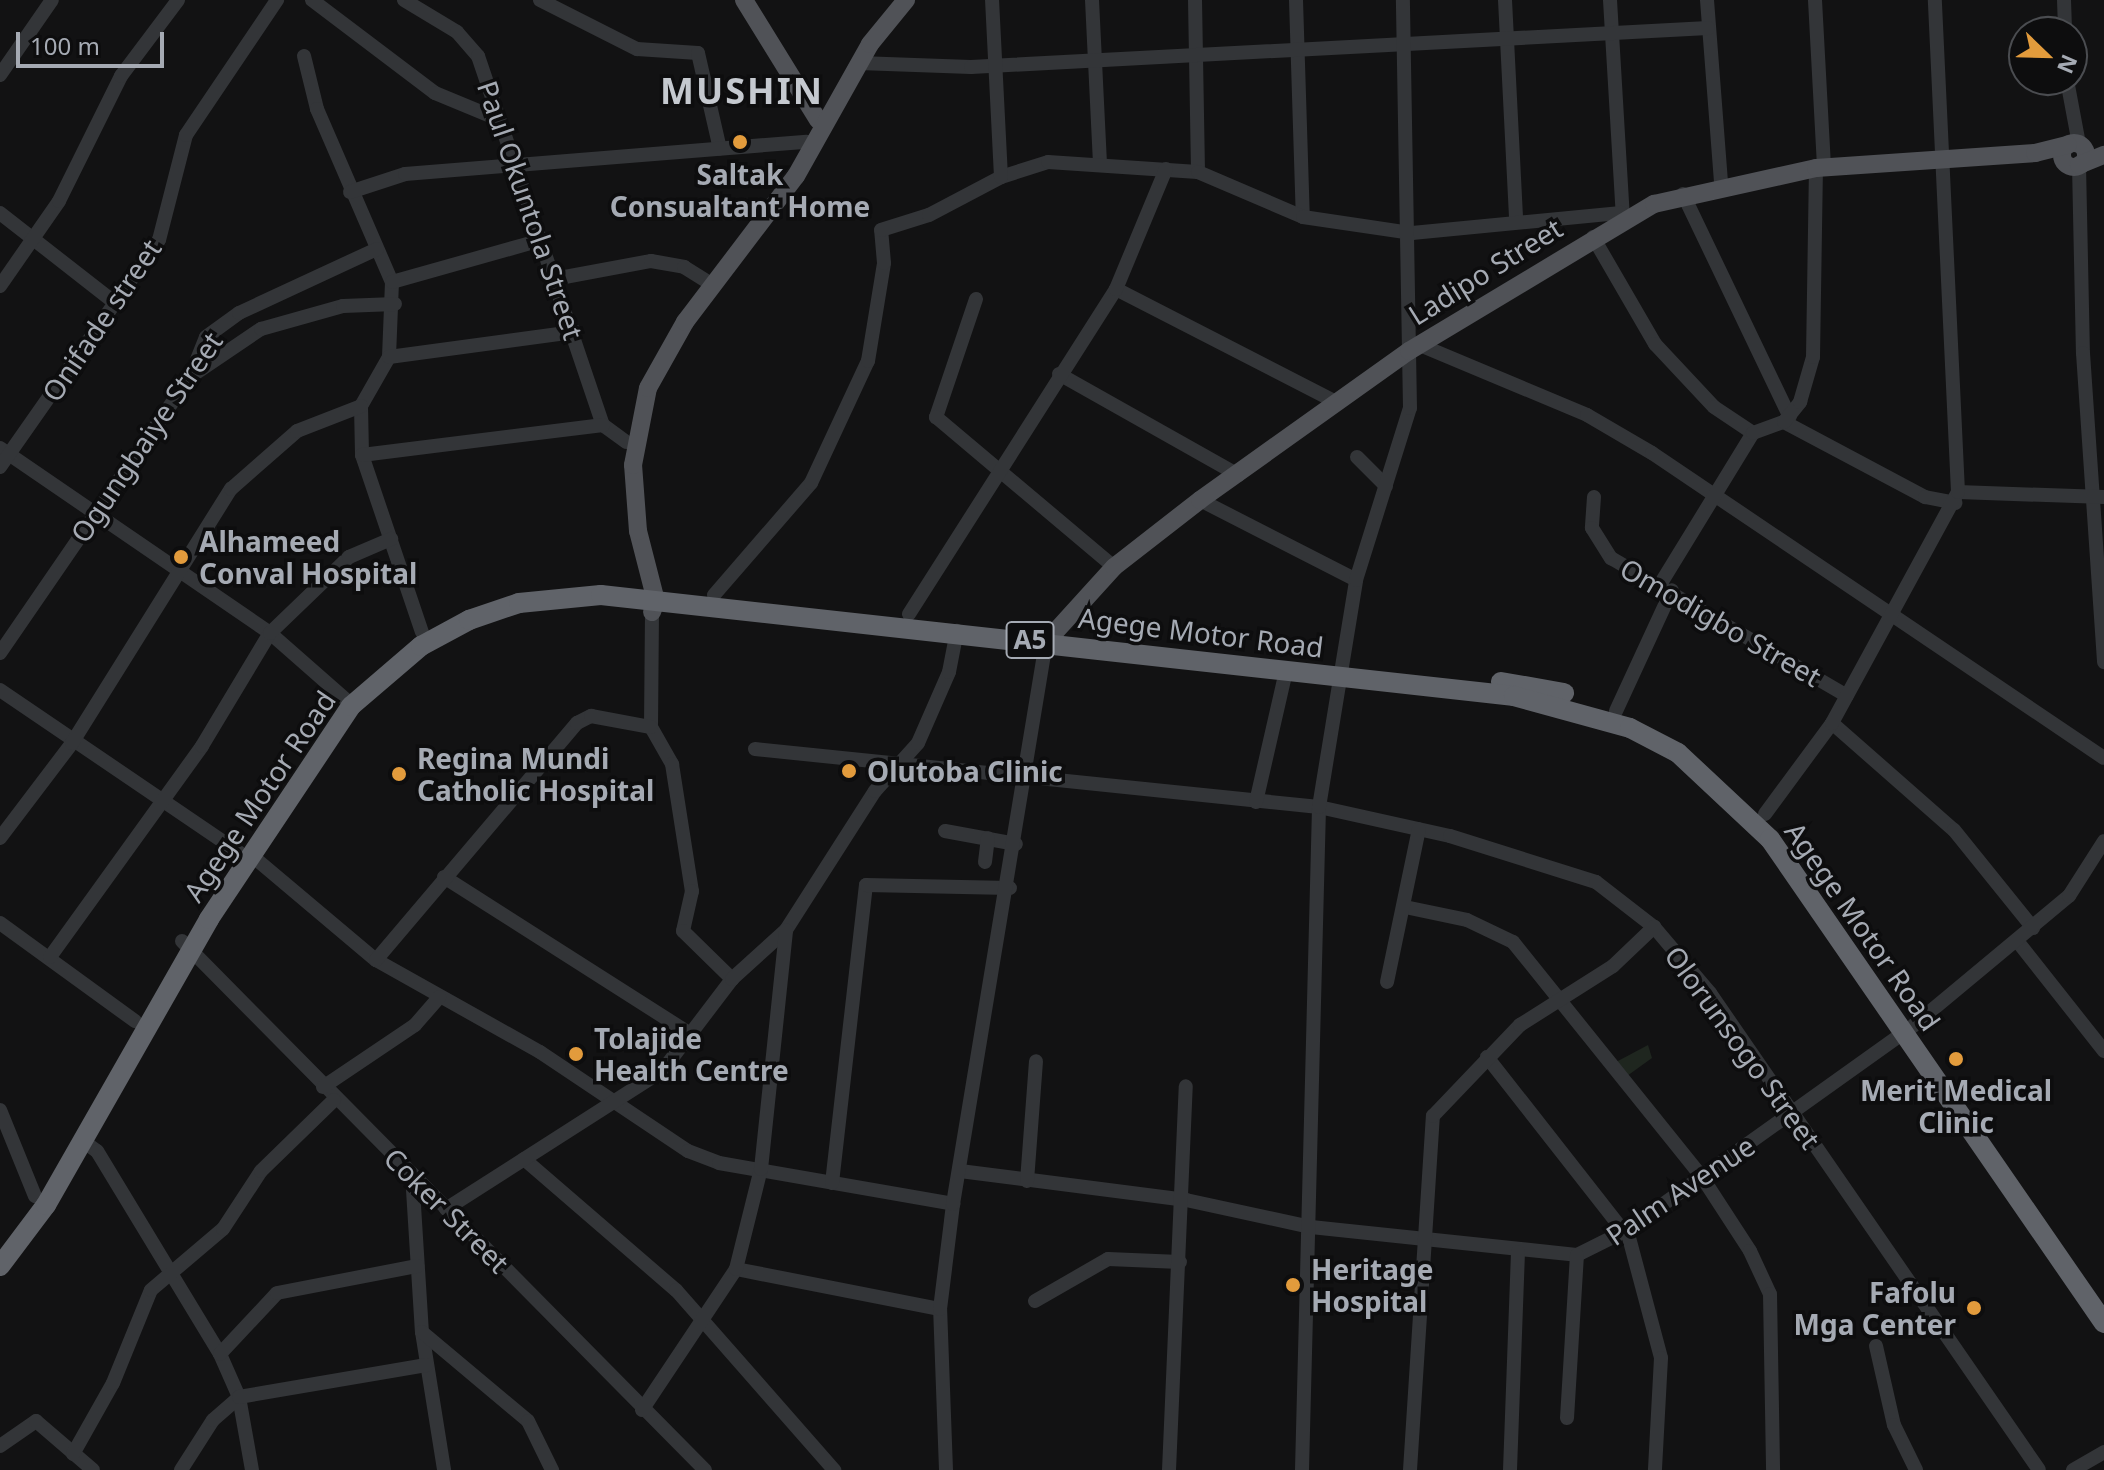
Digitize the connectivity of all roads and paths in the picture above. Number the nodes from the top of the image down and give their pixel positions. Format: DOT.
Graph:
graph roads {
  1 [pos="52,0"];
  2 [pos="178,0"];
  3 [pos="277,0"];
  4 [pos="312,0"];
  5 [pos="404,0"];
  6 [pos="540,0"];
  7 [pos="744,0"];
  8 [pos="897,0"];
  9 [pos="906,0"];
  10 [pos="992,0"];
  11 [pos="1092,0"];
  12 [pos="1195,0"];
  13 [pos="1296,0"];
  14 [pos="1403,0"];
  15 [pos="1505,0"];
  16 [pos="1610,0"];
  17 [pos="1707,0"];
  18 [pos="1815,0"];
  19 [pos="1935,0"];
  20 [pos="1708,28"];
  21 [pos="1611,33"];
  22 [pos="1506,39"];
  23 [pos="1404,45"];
  24 [pos="1298,49"];
  25 [pos="1196,55"];
  26 [pos="304,56"];
  27 [pos="1094,60"];
  28 [pos="859,63"];
  29 [pos="993,64"];
  30 [pos="0,75"];
  31 [pos="2068,96"];
  32 [pos="498,119"];
  33 [pos="818,120"];
  34 [pos="807,142"];
  35 [pos="2073,144"];
  36 [pos="2104,147"];
  37 [pos="720,149"];
  38 [pos="2035,153"];
  39 [pos="2104,155"];
  40 [pos="1944,157"];
  41 [pos="1100,161"];
  42 [pos="2074,165"];
  43 [pos="519,166"];
  44 [pos="1820,167"];
  45 [pos="1166,169"];
  46 [pos="1198,172"];
  47 [pos="1001,177"];
  48 [pos="1721,184"];
  49 [pos="350,192"];
  50 [pos="1683,194"];
  51 [pos="0,213"];
  52 [pos="1303,217"];
  53 [pos="1622,217"];
  54 [pos="1516,219"];
  55 [pos="1412,233"];
  56 [pos="1593,237"];
  57 [pos="35,239"];
  58 [pos="538,241"];
  59 [pos="377,249"];
  60 [pos="554,279"];
  61 [pos="705,280"];
  62 [pos="392,282"];
  63 [pos="0,286"];
  64 [pos="1116,289"];
  65 [pos="976,299"];
  66 [pos="115,303"];
  67 [pos="395,304"];
  68 [pos="253,306"];
  69 [pos="261,329"];
  70 [pos="575,332"];
  71 [pos="1414,348"];
  72 [pos="389,357"];
  73 [pos="1059,374"];
  74 [pos="190,377"];
  75 [pos="1338,403"];
  76 [pos="361,406"];
  77 [pos="1787,420"];
  78 [pos="603,425"];
  79 [pos="1753,433"];
  80 [pos="626,442"];
  81 [pos="362,455"];
  82 [pos="3,456"];
  83 [pos="1357,457"];
  84 [pos="996,473"];
  85 [pos="1238,475"];
  86 [pos="1386,486"];
  87 [pos="1594,497"];
  88 [pos="1716,497"];
  89 [pos="1956,497"];
  90 [pos="2098,497"];
  91 [pos="1200,500"];
  92 [pos="93,514"];
  93 [pos="391,539"];
  94 [pos="1114,567"];
  95 [pos="183,573"];
  96 [pos="1356,580"];
  97 [pos="1667,587"];
  98 [pos="714,595"];
  99 [pos="649,597"];
  100 [pos="909,614"];
  101 [pos="1893,615"];
  102 [pos="957,631"];
  103 [pos="422,632"];
  104 [pos="270,633"];
  105 [pos="1047,637"];
  106 [pos="0,653"];
  107 [pos="2104,662"];
  108 [pos="1286,671"];
  109 [pos="1338,671"];
  110 [pos="0,690"];
  111 [pos="1847,696"];
  112 [pos="345,699"];
  113 [pos="1616,711"];
  114 [pos="1832,723"];
  115 [pos="651,727"];
  116 [pos="72,743"];
  117 [pos="755,749"];
  118 [pos="2104,758"];
  119 [pos="897,767"];
  120 [pos="1026,780"];
  121 [pos="159,801"];
  122 [pos="1256,802"];
  123 [pos="1319,807"];
  124 [pos="1765,814"];
  125 [pos="1419,829"];
  126 [pos="945,831"];
  127 [pos="0,838"];
  128 [pos="988,838"];
  129 [pos="2104,841"];
  130 [pos="1016,844"];
  131 [pos="245,854"];
  132 [pos="985,862"];
  133 [pos="444,877"];
  134 [pos="1010,888"];
  135 [pos="1405,907"];
  136 [pos="0,923"];
  137 [pos="1654,927"];
  138 [pos="2033,928"];
  139 [pos="786,930"];
  140 [pos="2018,942"];
  141 [pos="187,944"];
  142 [pos="50,957"];
  143 [pos="376,960"];
  144 [pos="732,979"];
  145 [pos="1387,982"];
  146 [pos="439,997"];
  147 [pos="1558,998"];
  148 [pos="135,1021"];
  149 [pos="1908,1028"];
  150 [pos="690,1034"];
  151 [pos="2104,1051"];
  152 [pos="1487,1057"];
  153 [pos="1036,1061"];
  154 [pos="1186,1086"];
  155 [pos="323,1087"];
  156 [pos="334,1100"];
  157 [pos="616,1105"];
  158 [pos="0,1110"];
  159 [pos="1793,1113"];
  160 [pos="83,1141"];
  161 [pos="524,1159"];
  162 [pos="761,1169"];
  163 [pos="960,1171"];
  164 [pos="412,1174"];
  165 [pos="1702,1177"];
  166 [pos="1027,1181"];
  167 [pos="832,1183"];
  168 [pos="35,1196"];
  169 [pos="1186,1200"];
  170 [pos="953,1204"];
  171 [pos="446,1209"];
  172 [pos="1311,1227"];
  173 [pos="1625,1231"];
  174 [pos="1420,1236"];
  175 [pos="0,1247"];
  176 [pos="1518,1252"];
  177 [pos="1577,1255"];
  178 [pos="1180,1262"];
  179 [pos="0,1266"];
  180 [pos="417,1266"];
  181 [pos="736,1269"];
  182 [pos="167,1272"];
  183 [pos="1035,1301"];
  184 [pos="2104,1302"];
  185 [pos="940,1309"];
  186 [pos="704,1319"];
  187 [pos="2104,1323"];
  188 [pos="422,1332"];
  189 [pos="1876,1346"];
  190 [pos="220,1354"];
  191 [pos="426,1365"];
  192 [pos="239,1397"];
  193 [pos="642,1410"];
  194 [pos="1567,1418"];
  195 [pos="0,1446"];
  196 [pos="2104,1452"];
  197 [pos="73,1454"];
  198 [pos="93,1470"];
  199 [pos="181,1470"];
  200 [pos="252,1470"];
  201 [pos="444,1470"];
  202 [pos="552,1470"];
  203 [pos="705,1470"];
  204 [pos="834,1470"];
  205 [pos="946,1470"];
  206 [pos="1169,1470"];
  207 [pos="1302,1470"];
  208 [pos="1410,1470"];
  209 [pos="1510,1470"];
  210 [pos="1655,1470"];
  211 [pos="1773,1470"];
  212 [pos="1916,1470"];
  213 [pos="2039,1470"];
  214 [pos="2073,1470"];
  1 -- 30 [label="street"];
  2 -- 57 [label="street"];
  3 -- 66 [label="street, Onifade street"];
  4 -- 32 [label="street"];
  5 -- 32 [label="street, Paul Okuntola Street"];
  6 -- 37 [label="street"];
  7 -- 33 [label="main road"];
  8 -- 33 [label="main road"];
  9 -- 28 [label="main road"];
  10 -- 29 [label="street"];
  11 -- 27 [label="street"];
  12 -- 25 [label="street"];
  13 -- 24 [label="street"];
  14 -- 23 [label="street"];
  15 -- 22 [label="street"];
  16 -- 21 [label="street"];
  17 -- 20 [label="street"];
  18 -- 44 [label="street"];
  19 -- 40 [label="street"];
  20 -- 21 [label="street"];
  20 -- 48 [label="street"];
  21 -- 22 [label="street"];
  21 -- 53 [label="street"];
  22 -- 23 [label="street"];
  22 -- 54 [label="street"];
  23 -- 24 [label="street"];
  23 -- 55 [label="street"];
  24 -- 25 [label="street"];
  24 -- 52 [label="street"];
  25 -- 27 [label="street"];
  25 -- 46 [label="street"];
  26 -- 49 [label="street"];
  27 -- 29 [label="street"];
  27 -- 41 [label="street"];
  28 -- 29 [label="street"];
  28 -- 99 [label="main road"];
  29 -- 47 [label="street"];
  31 -- 35 [label="street"];
  32 -- 43 [label="street, Paul Okuntola Street"];
  33 -- 34 [label="main road"];
  34 -- 37 [label="street"];
  34 -- 61 [label="main road"];
  35 -- 36 [label="main road, Ladipo Street"];
  35 -- 38 [label="main road, Ladipo Street"];
  35 -- 42 [label="main road"];
  37 -- 43 [label="street"];
  38 -- 40 [label="main road, Ladipo Street"];
  38 -- 42 [label="main road, Ladipo Street"];
  39 -- 42 [label="main road"];
  40 -- 44 [label="main road, Ladipo Street"];
  40 -- 89 [label="street"];
  41 -- 45 [label="street"];
  41 -- 47 [label="street"];
  42 -- 90 [label="street"];
  43 -- 49 [label="street"];
  43 -- 58 [label="street, Paul Okuntola Street"];
  44 -- 48 [label="main road, Ladipo Street"];
  44 -- 77 [label="street"];
  45 -- 46 [label="street"];
  45 -- 64 [label="street"];
  46 -- 52 [label="street"];
  47 -- 98 [label="street"];
  48 -- 50 [label="main road, Ladipo Street"];
  49 -- 59 [label="street"];
  50 -- 53 [label="main road, Ladipo Street"];
  50 -- 77 [label="street"];
  51 -- 57 [label="street"];
  52 -- 55 [label="street"];
  53 -- 54 [label="street"];
  53 -- 56 [label="main road, Ladipo Street"];
  54 -- 55 [label="street"];
  55 -- 71 [label="street"];
  56 -- 71 [label="main road, Ladipo Street"];
  56 -- 79 [label="street"];
  57 -- 63 [label="street"];
  57 -- 66 [label="street"];
  58 -- 60 [label="street, Paul Okuntola Street"];
  58 -- 62 [label="street"];
  59 -- 62 [label="street"];
  59 -- 68 [label="street, Ogungbaiye Street"];
  60 -- 61 [label="street"];
  60 -- 70 [label="street, Paul Okuntola Street"];
  61 -- 80 [label="main road"];
  62 -- 67 [label="street"];
  64 -- 73 [label="street"];
  64 -- 75 [label="street"];
  65 -- 84 [label="street"];
  66 -- 82 [label="street, Onifade street"];
  67 -- 69 [label="street"];
  67 -- 72 [label="street"];
  68 -- 69 [label="street"];
  68 -- 74 [label="street, Ogungbaiye Street"];
  69 -- 74 [label="street"];
  70 -- 72 [label="street"];
  70 -- 78 [label="street, Paul Okuntola Street"];
  71 -- 75 [label="main road, Ladipo Street"];
  71 -- 86 [label="street"];
  71 -- 88 [label="street"];
  72 -- 76 [label="street"];
  73 -- 84 [label="street"];
  73 -- 85 [label="street"];
  74 -- 92 [label="street, Ogungbaiye Street"];
  75 -- 85 [label="main road, Ladipo Street"];
  76 -- 81 [label="street"];
  76 -- 95 [label="street"];
  77 -- 79 [label="street"];
  77 -- 89 [label="street"];
  78 -- 80 [label="street"];
  78 -- 81 [label="street"];
  79 -- 88 [label="street"];
  80 -- 99 [label="main road"];
  81 -- 93 [label="street"];
  82 -- 92 [label="street"];
  83 -- 86 [label="street"];
  84 -- 94 [label="street"];
  84 -- 100 [label="street"];
  85 -- 91 [label="main road, Ladipo Street"];
  86 -- 96 [label="street"];
  87 -- 97 [label="street, Omodigbo Street"];
  88 -- 97 [label="street"];
  88 -- 101 [label="street"];
  89 -- 90 [label="street"];
  89 -- 101 [label="street"];
  90 -- 107 [label="street"];
  91 -- 94 [label="main road, Ladipo Street"];
  91 -- 96 [label="street"];
  92 -- 95 [label="street"];
  92 -- 106 [label="street, Ogungbaiye Street"];
  93 -- 103 [label="street"];
  93 -- 104 [label="street"];
  94 -- 105 [label="main road, Ladipo Street"];
  95 -- 104 [label="street"];
  95 -- 116 [label="street"];
  96 -- 109 [label="street"];
  97 -- 111 [label="street, Omodigbo Street"];
  97 -- 113 [label="street"];
  98 -- 99 [label="highway, Agege Motor Road / A5"];
  98 -- 100 [label="highway, Agege Motor Road / A5"];
  99 -- 102 [label="highway, Agege Motor Road / A5"];
  99 -- 103 [label="highway, Agege Motor Road / A5"];
  99 -- 115 [label="street"];
  99 -- 131 [label="highway, Agege Motor Road / A5"];
  100 -- 105 [label="highway, Agege Motor Road / A5"];
  101 -- 111 [label="street"];
  101 -- 118 [label="street"];
  102 -- 105 [label="highway, Agege Motor Road / A5"];
  102 -- 119 [label="street"];
  103 -- 112 [label="highway, Agege Motor Road / A5"];
  104 -- 112 [label="street"];
  104 -- 121 [label="street"];
  105 -- 108 [label="highway, Agege Motor Road / A5"];
  105 -- 109 [label="highway, Agege Motor Road / A5"];
  105 -- 120 [label="street"];
  108 -- 109 [label="highway, Agege Motor Road / A5"];
  108 -- 122 [label="street"];
  109 -- 113 [label="highway, Agege Motor Road / A5"];
  109 -- 123 [label="street"];
  109 -- 149 [label="highway, Agege Motor Road / A5"];
  110 -- 116 [label="street"];
  111 -- 114 [label="street"];
  112 -- 131 [label="highway, Agege Motor Road / A5"];
  113 -- 124 [label="highway, Agege Motor Road / A5"];
  114 -- 124 [label="street"];
  114 -- 138 [label="street"];
  115 -- 133 [label="street"];
  115 -- 144 [label="street"];
  116 -- 121 [label="street"];
  116 -- 127 [label="street"];
  117 -- 119 [label="street, Olorunsogo Street"];
  119 -- 120 [label="street, Olorunsogo Street"];
  119 -- 139 [label="street"];
  120 -- 122 [label="street, Olorunsogo Street"];
  120 -- 130 [label="street"];
  121 -- 131 [label="street"];
  121 -- 142 [label="street"];
  122 -- 123 [label="street, Olorunsogo Street"];
  123 -- 125 [label="street, Olorunsogo Street"];
  123 -- 172 [label="street"];
  124 -- 149 [label="highway, Agege Motor Road / A5"];
  125 -- 135 [label="street"];
  125 -- 137 [label="street, Olorunsogo Street"];
  126 -- 128 [label="street"];
  128 -- 130 [label="street"];
  128 -- 132 [label="street"];
  129 -- 138 [label="street, Palm Avenue"];
  130 -- 134 [label="street"];
  131 -- 141 [label="highway, Agege Motor Road / A5"];
  131 -- 143 [label="street"];
  133 -- 143 [label="street"];
  133 -- 150 [label="street"];
  134 -- 163 [label="street"];
  134 -- 167 [label="street"];
  135 -- 145 [label="street"];
  135 -- 147 [label="street"];
  136 -- 142 [label="street"];
  137 -- 147 [label="street"];
  137 -- 159 [label="street, Olorunsogo Street"];
  138 -- 140 [label="street, Palm Avenue"];
  139 -- 144 [label="street"];
  139 -- 162 [label="street"];
  140 -- 149 [label="street, Palm Avenue"];
  140 -- 151 [label="street"];
  141 -- 148 [label="highway, Agege Motor Road / A5"];
  141 -- 155 [label="street, Coker Street"];
  141 -- 160 [label="highway, Agege Motor Road / A5"];
  142 -- 148 [label="street"];
  143 -- 146 [label="street"];
  144 -- 150 [label="street"];
  146 -- 155 [label="street"];
  146 -- 157 [label="street"];
  147 -- 152 [label="street"];
  147 -- 165 [label="street"];
  148 -- 168 [label="highway, Agege Motor Road / A5"];
  149 -- 159 [label="street, Palm Avenue"];
  149 -- 184 [label="highway, Agege Motor Road / A5"];
  149 -- 187 [label="highway, Agege Motor Road / A5"];
  150 -- 157 [label="street"];
  152 -- 173 [label="street"];
  152 -- 174 [label="street"];
  153 -- 166 [label="street"];
  154 -- 169 [label="street"];
  155 -- 156 [label="street, Coker Street"];
  156 -- 164 [label="street, Coker Street"];
  156 -- 182 [label="street"];
  157 -- 161 [label="street"];
  157 -- 162 [label="street"];
  158 -- 168 [label="street"];
  159 -- 165 [label="street, Palm Avenue"];
  159 -- 213 [label="street, Olorunsogo Street"];
  160 -- 179 [label="highway, Agege Motor Road / A5"];
  160 -- 182 [label="street"];
  161 -- 171 [label="street"];
  161 -- 186 [label="street"];
  162 -- 167 [label="street"];
  162 -- 181 [label="street"];
  163 -- 166 [label="street, Palm Avenue"];
  163 -- 170 [label="street"];
  164 -- 171 [label="street, Coker Street"];
  164 -- 180 [label="street"];
  165 -- 173 [label="street, Palm Avenue"];
  165 -- 211 [label="street"];
  166 -- 169 [label="street, Palm Avenue"];
  167 -- 170 [label="street"];
  168 -- 175 [label="highway, Agege Motor Road / A5"];
  169 -- 172 [label="street, Palm Avenue"];
  169 -- 178 [label="street"];
  170 -- 185 [label="street"];
  171 -- 193 [label="street, Coker Street"];
  172 -- 174 [label="street, Palm Avenue"];
  172 -- 207 [label="street"];
  173 -- 177 [label="street, Palm Avenue"];
  173 -- 210 [label="street"];
  174 -- 176 [label="street, Palm Avenue"];
  174 -- 208 [label="street"];
  176 -- 177 [label="street, Palm Avenue"];
  176 -- 209 [label="street"];
  177 -- 194 [label="street"];
  178 -- 183 [label="street"];
  178 -- 206 [label="street"];
  180 -- 188 [label="street"];
  180 -- 190 [label="street"];
  181 -- 185 [label="street"];
  181 -- 186 [label="street"];
  182 -- 190 [label="street"];
  182 -- 197 [label="street"];
  185 -- 205 [label="street"];
  186 -- 193 [label="street"];
  186 -- 204 [label="street"];
  188 -- 191 [label="street"];
  188 -- 202 [label="street"];
  189 -- 212 [label="street"];
  190 -- 192 [label="street"];
  191 -- 192 [label="street"];
  191 -- 201 [label="street"];
  192 -- 199 [label="street"];
  192 -- 200 [label="street"];
  193 -- 203 [label="street, Coker Street"];
  195 -- 197 [label="street"];
  196 -- 214 [label="street"];
  197 -- 198 [label="street"];
}
